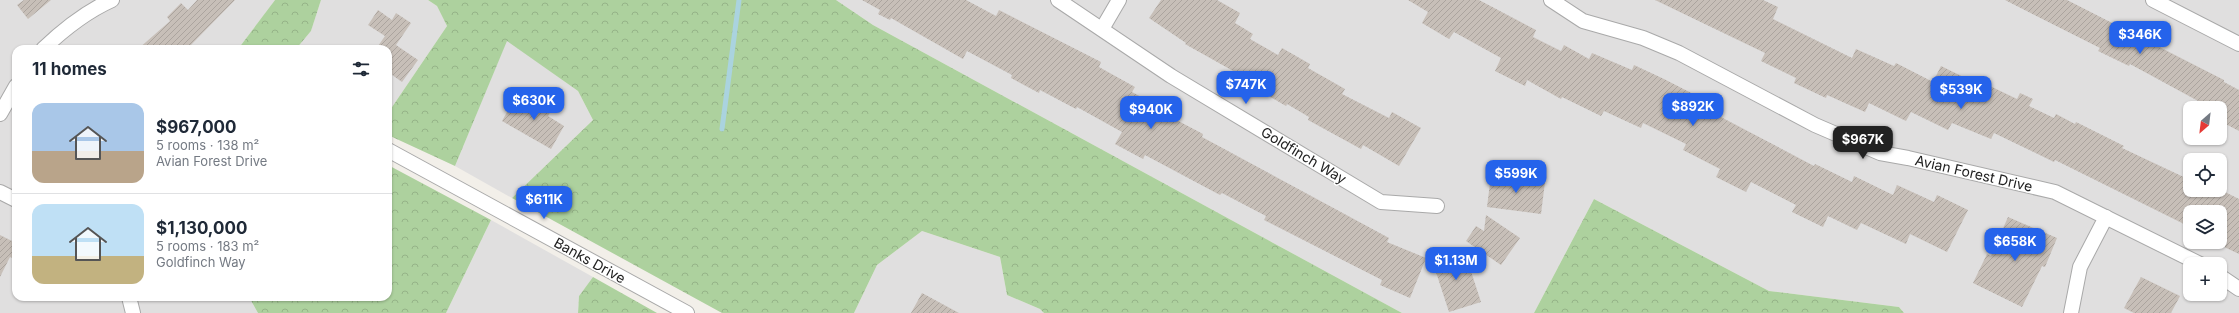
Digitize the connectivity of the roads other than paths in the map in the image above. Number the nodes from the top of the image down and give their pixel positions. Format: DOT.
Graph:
graph roads {
  1 [pos="112,0"];
  2 [pos="1058,0"];
  3 [pos="1119,0"];
  4 [pos="1551,0"];
  5 [pos="2153,0"];
  6 [pos="1102,29"];
  7 [pos="2239,44"];
  8 [pos="47,45"];
  9 [pos="12,93"];
  10 [pos="0,114"];
  11 [pos="392,152"];
  12 [pos="0,192"];
  13 [pos="12,198"];
  14 [pos="1438,206"];
  15 [pos="2106,217"];
  16 [pos="2186,257"];
  17 [pos="2227,281"];
  18 [pos="2239,289"];
  19 [pos="130,301"];
  20 [pos="133,313"];
  21 [pos="687,313"];
  22 [pos="2071,313"];
  1 -- 8 [label="street"];
  2 -- 6 [label="street, Goldfinch Way"];
  3 -- 6 [label="street"];
  4 -- 15 [label="street, Avian Forest Drive"];
  5 -- 7 [label="street"];
  6 -- 14 [label="street, Goldfinch Way"];
  9 -- 10 [label="street"];
  11 -- 21 [label="street, Banks Drive"];
  12 -- 13 [label="street"];
  15 -- 16 [label="street, Avian Forest Drive"];
  15 -- 22 [label="street"];
  17 -- 18 [label="street"];
  19 -- 20 [label="street"];
}
